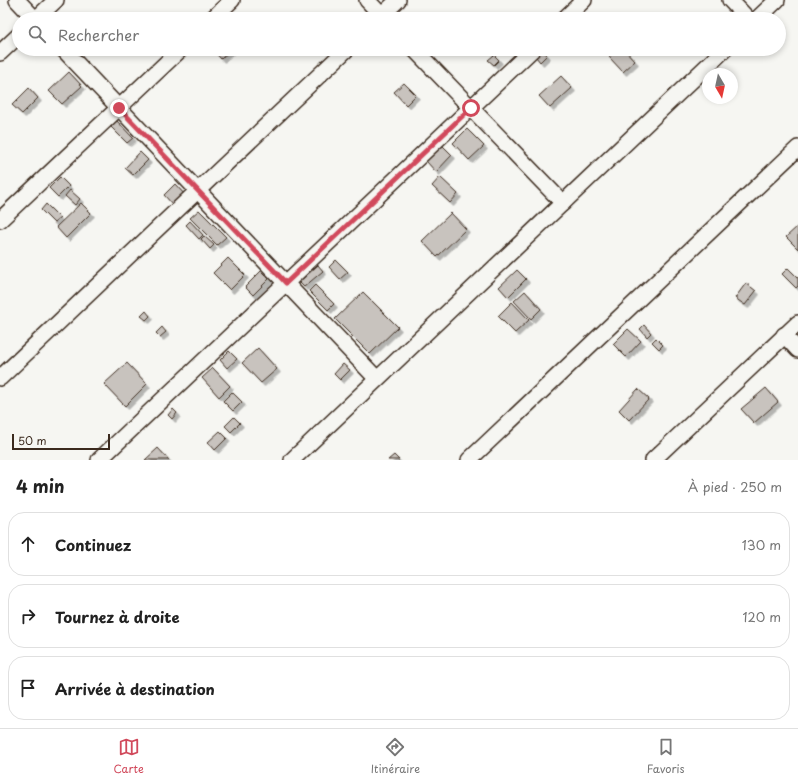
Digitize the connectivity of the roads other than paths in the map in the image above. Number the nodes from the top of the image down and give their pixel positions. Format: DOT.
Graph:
graph roads {
  1 [pos="17,0"];
  2 [pos="56,0"];
  3 [pos="232,0"];
  4 [pos="367,0"];
  5 [pos="398,0"];
  6 [pos="584,0"];
  7 [pos="730,0"];
  8 [pos="777,0"];
  9 [pos="28,12"];
  10 [pos="43,12"];
  11 [pos="219,12"];
  12 [pos="377,12"];
  13 [pos="387,12"];
  14 [pos="571,12"];
  15 [pos="741,12"];
  16 [pos="764,12"];
  17 [pos="12,42"];
  18 [pos="0,53"];
  19 [pos="70,56"];
  20 [pos="174,56"];
  21 [pos="340,56"];
  22 [pos="421,56"];
  23 [pos="525,56"];
  24 [pos="718,56"];
  25 [pos="119,108"];
  26 [pos="471,108"];
  27 [pos="798,148"];
  28 [pos="198,190"];
  29 [pos="563,203"];
  30 [pos="0,220"];
  31 [pos="286,283"];
  32 [pos="798,322"];
  33 [pos="784,335"];
  34 [pos="798,350"];
  35 [pos="0,378"];
  36 [pos="377,380"];
  37 [pos="99,460"];
  38 [pos="292,460"];
  39 [pos="469,460"];
  40 [pos="653,460"];
  1 -- 9 [label="street"];
  2 -- 10 [label="street"];
  3 -- 11 [label="street"];
  4 -- 12 [label="street"];
  5 -- 13 [label="street"];
  6 -- 14 [label="street"];
  7 -- 15 [label="street"];
  8 -- 16 [label="street"];
  17 -- 18 [label="street"];
  19 -- 25 [label="street"];
  20 -- 25 [label="street"];
  21 -- 28 [label="street"];
  22 -- 26 [label="street"];
  23 -- 26 [label="street"];
  24 -- 29 [label="street"];
  25 -- 28 [label="street"];
  25 -- 30 [label="street"];
  26 -- 29 [label="street"];
  26 -- 31 [label="street"];
  27 -- 39 [label="street"];
  28 -- 31 [label="street"];
  28 -- 35 [label="street"];
  29 -- 36 [label="street"];
  31 -- 36 [label="street"];
  31 -- 37 [label="street"];
  32 -- 33 [label="street"];
  33 -- 34 [label="street"];
  33 -- 40 [label="street"];
  36 -- 38 [label="street"];
}
